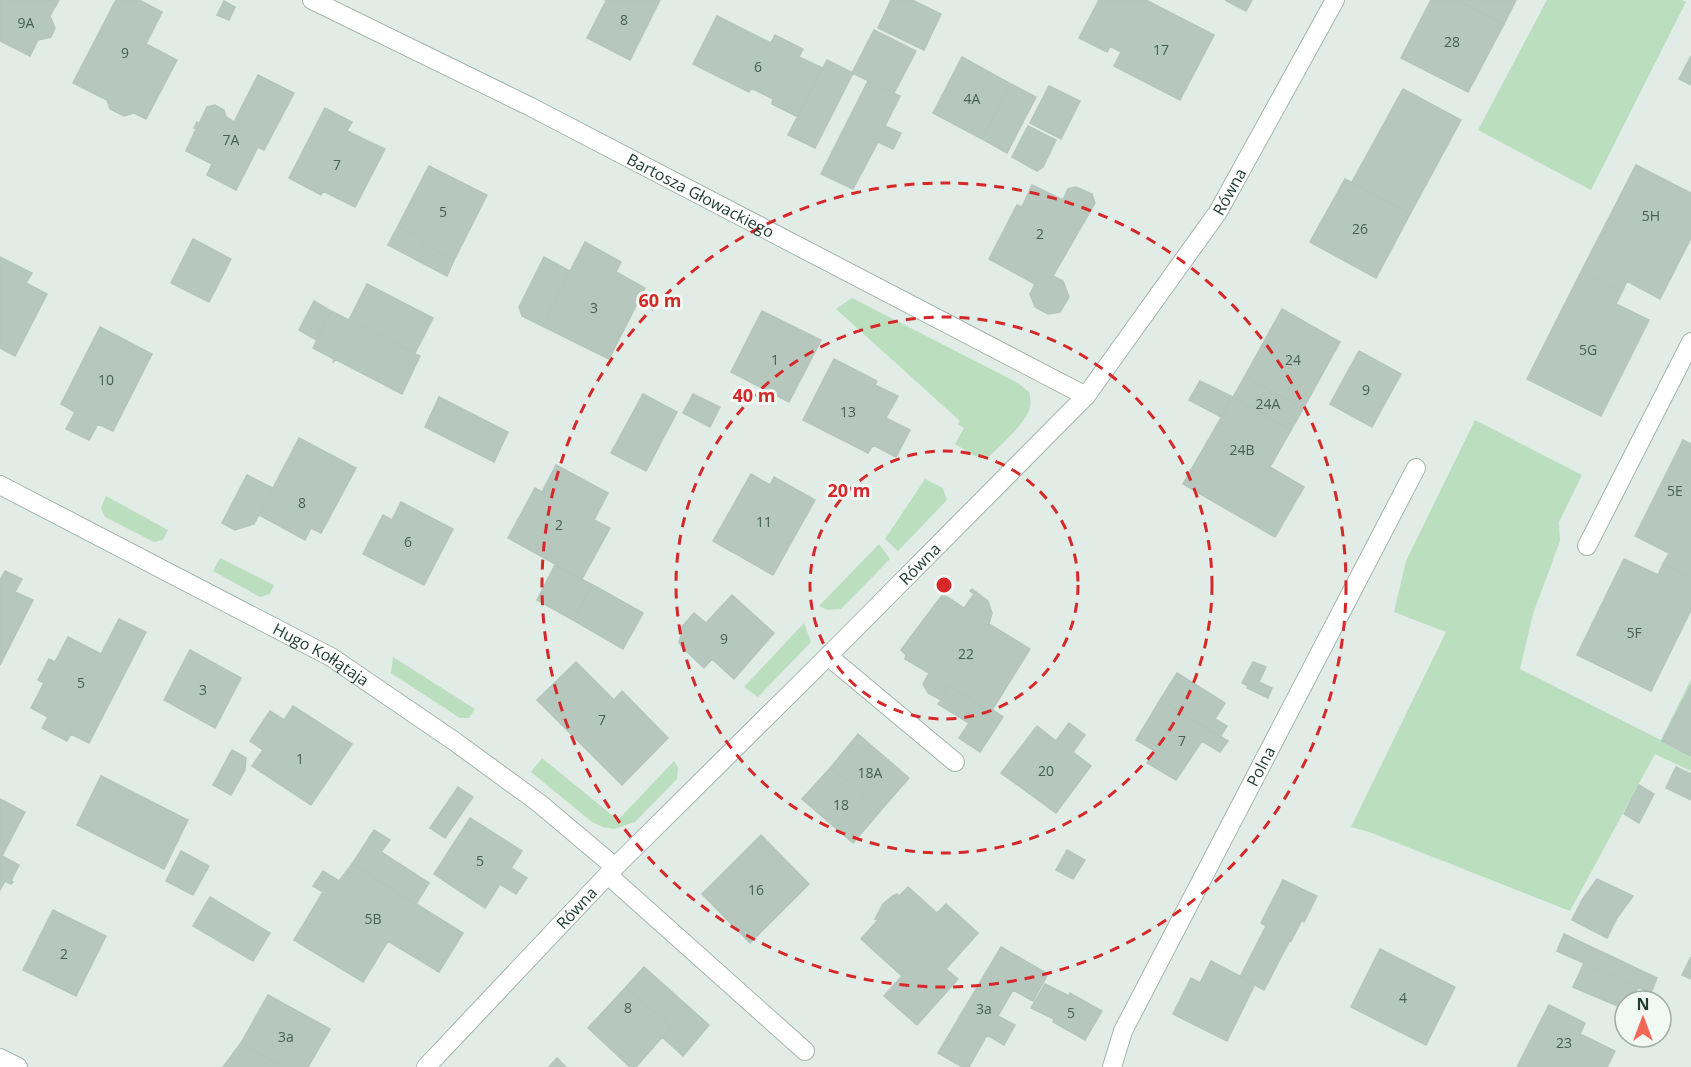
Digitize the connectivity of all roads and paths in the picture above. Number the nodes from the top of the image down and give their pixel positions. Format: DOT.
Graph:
graph roads {
  1 [pos="312,0"];
  2 [pos="1335,0"];
  3 [pos="1691,342"];
  4 [pos="1086,396"];
  5 [pos="1416,468"];
  6 [pos="0,485"];
  7 [pos="1587,546"];
  8 [pos="828,656"];
  9 [pos="955,762"];
  10 [pos="611,871"];
  11 [pos="805,1051"];
  12 [pos="0,1058"];
  13 [pos="18,1067"];
  14 [pos="426,1067"];
  15 [pos="1112,1067"];
  1 -- 4 [label="street, Bartosza Głowackiego"];
  2 -- 4 [label="street, Równa"];
  3 -- 7 [label="street"];
  4 -- 8 [label="street, Równa"];
  5 -- 15 [label="street, Polna"];
  6 -- 10 [label="street, Hugo Kołłątaja"];
  8 -- 9 [label="street"];
  8 -- 10 [label="street, Równa"];
  10 -- 11 [label="street, Hugo Kołłątaja"];
  10 -- 14 [label="street, Równa"];
  12 -- 13 [label="street"];
}
